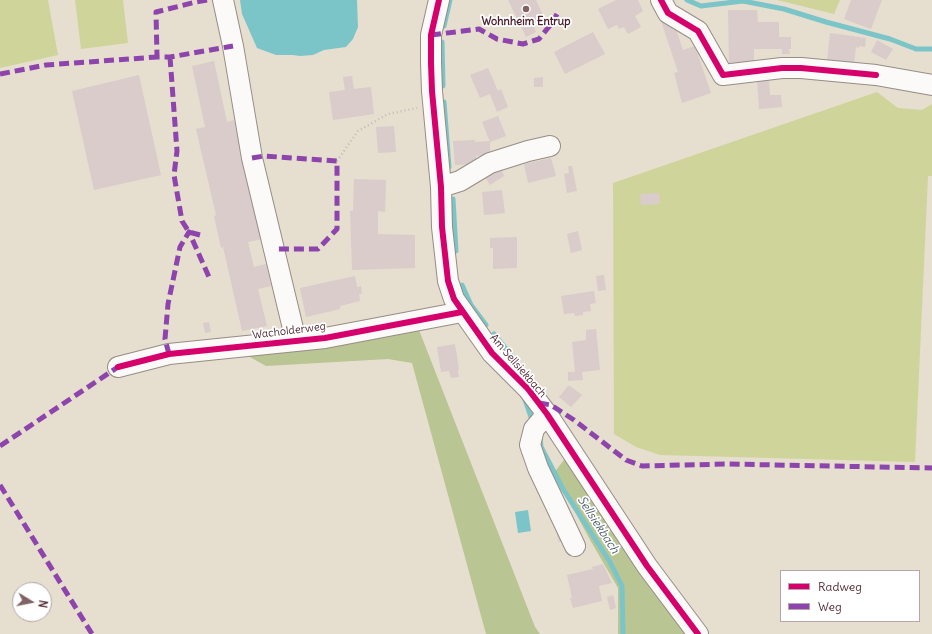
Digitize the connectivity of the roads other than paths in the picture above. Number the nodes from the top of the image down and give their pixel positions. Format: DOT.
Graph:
graph roads {
  1 [pos="223,0"];
  2 [pos="439,0"];
  3 [pos="661,0"];
  4 [pos="932,85"];
  5 [pos="550,146"];
  6 [pos="441,187"];
  7 [pos="462,312"];
  8 [pos="296,341"];
  9 [pos="118,367"];
  10 [pos="547,414"];
  11 [pos="575,546"];
  12 [pos="698,634"];
  1 -- 8 [label="street"];
  2 -- 6 [label="street, Am Sellsiekbach"];
  3 -- 4 [label="street"];
  5 -- 6 [label="street"];
  6 -- 7 [label="street, Am Sellsiekbach"];
  7 -- 8 [label="street, Wacholderweg"];
  7 -- 10 [label="street, Am Sellsiekbach"];
  8 -- 9 [label="street, Wacholderweg"];
  10 -- 11 [label="street"];
  10 -- 12 [label="street, Am Sellsiekbach"];
}
